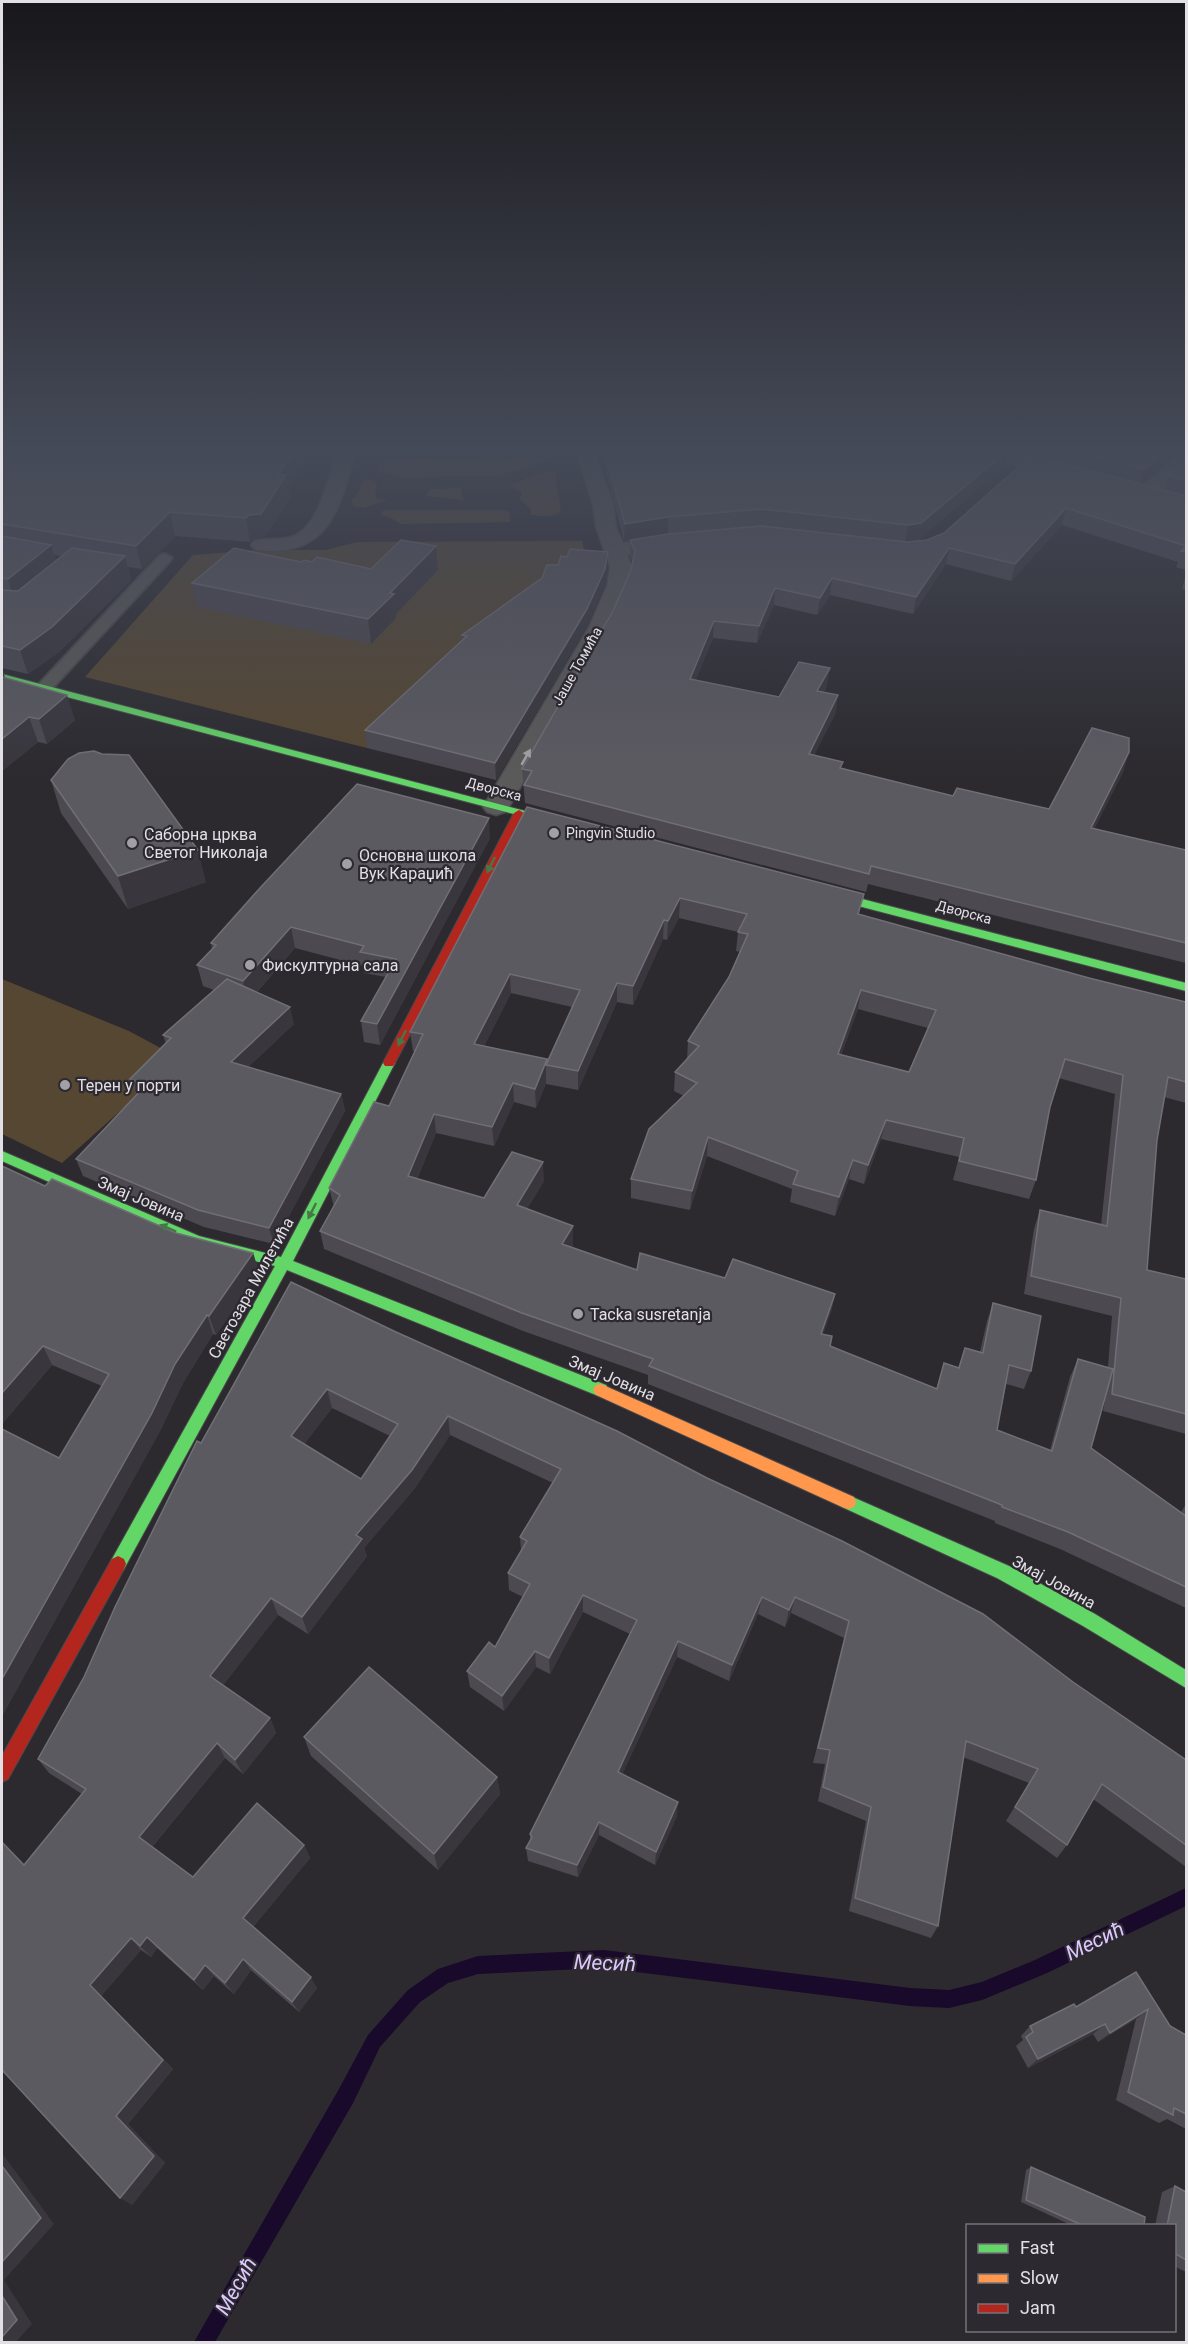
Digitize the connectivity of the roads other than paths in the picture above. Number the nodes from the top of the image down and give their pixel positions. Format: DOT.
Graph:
graph roads {
  1 [pos="617,557"];
  2 [pos="165,558"];
  3 [pos="127,573"];
  4 [pos="148,577"];
  5 [pos="2,677"];
  6 [pos="43,689"];
  7 [pos="496,807"];
  8 [pos="519,813"];
  9 [pos="577,828"];
  10 [pos="807,888"];
  11 [pos="1186,987"];
  12 [pos="2,1156"];
  13 [pos="284,1263"];
  14 [pos="1186,1680"];
  15 [pos="2,1773"];
  7 -- 1 [label="street, Јаше Томића, one-way"];
  2 -- 4 [label="lane"];
  3 -- 4 [label="lane"];
  4 -- 6 [label="lane"];
  5 -- 6 [label="street, Дворска"];
  6 -- 7 [label="street, Дворска"];
  7 -- 8 [label="street, Дворска"];
  8 -- 9 [label="street, Дворска"];
  8 -- 13 [label="street, Светозара Милетића, one-way"];
  10 -- 11 [label="street, Дворска"];
  13 -- 12 [label="street, Змај Јовина, one-way"];
  13 -- 14 [label="street, Змај Јовина"];
  13 -- 15 [label="street, Светозара Милетића"];
}
